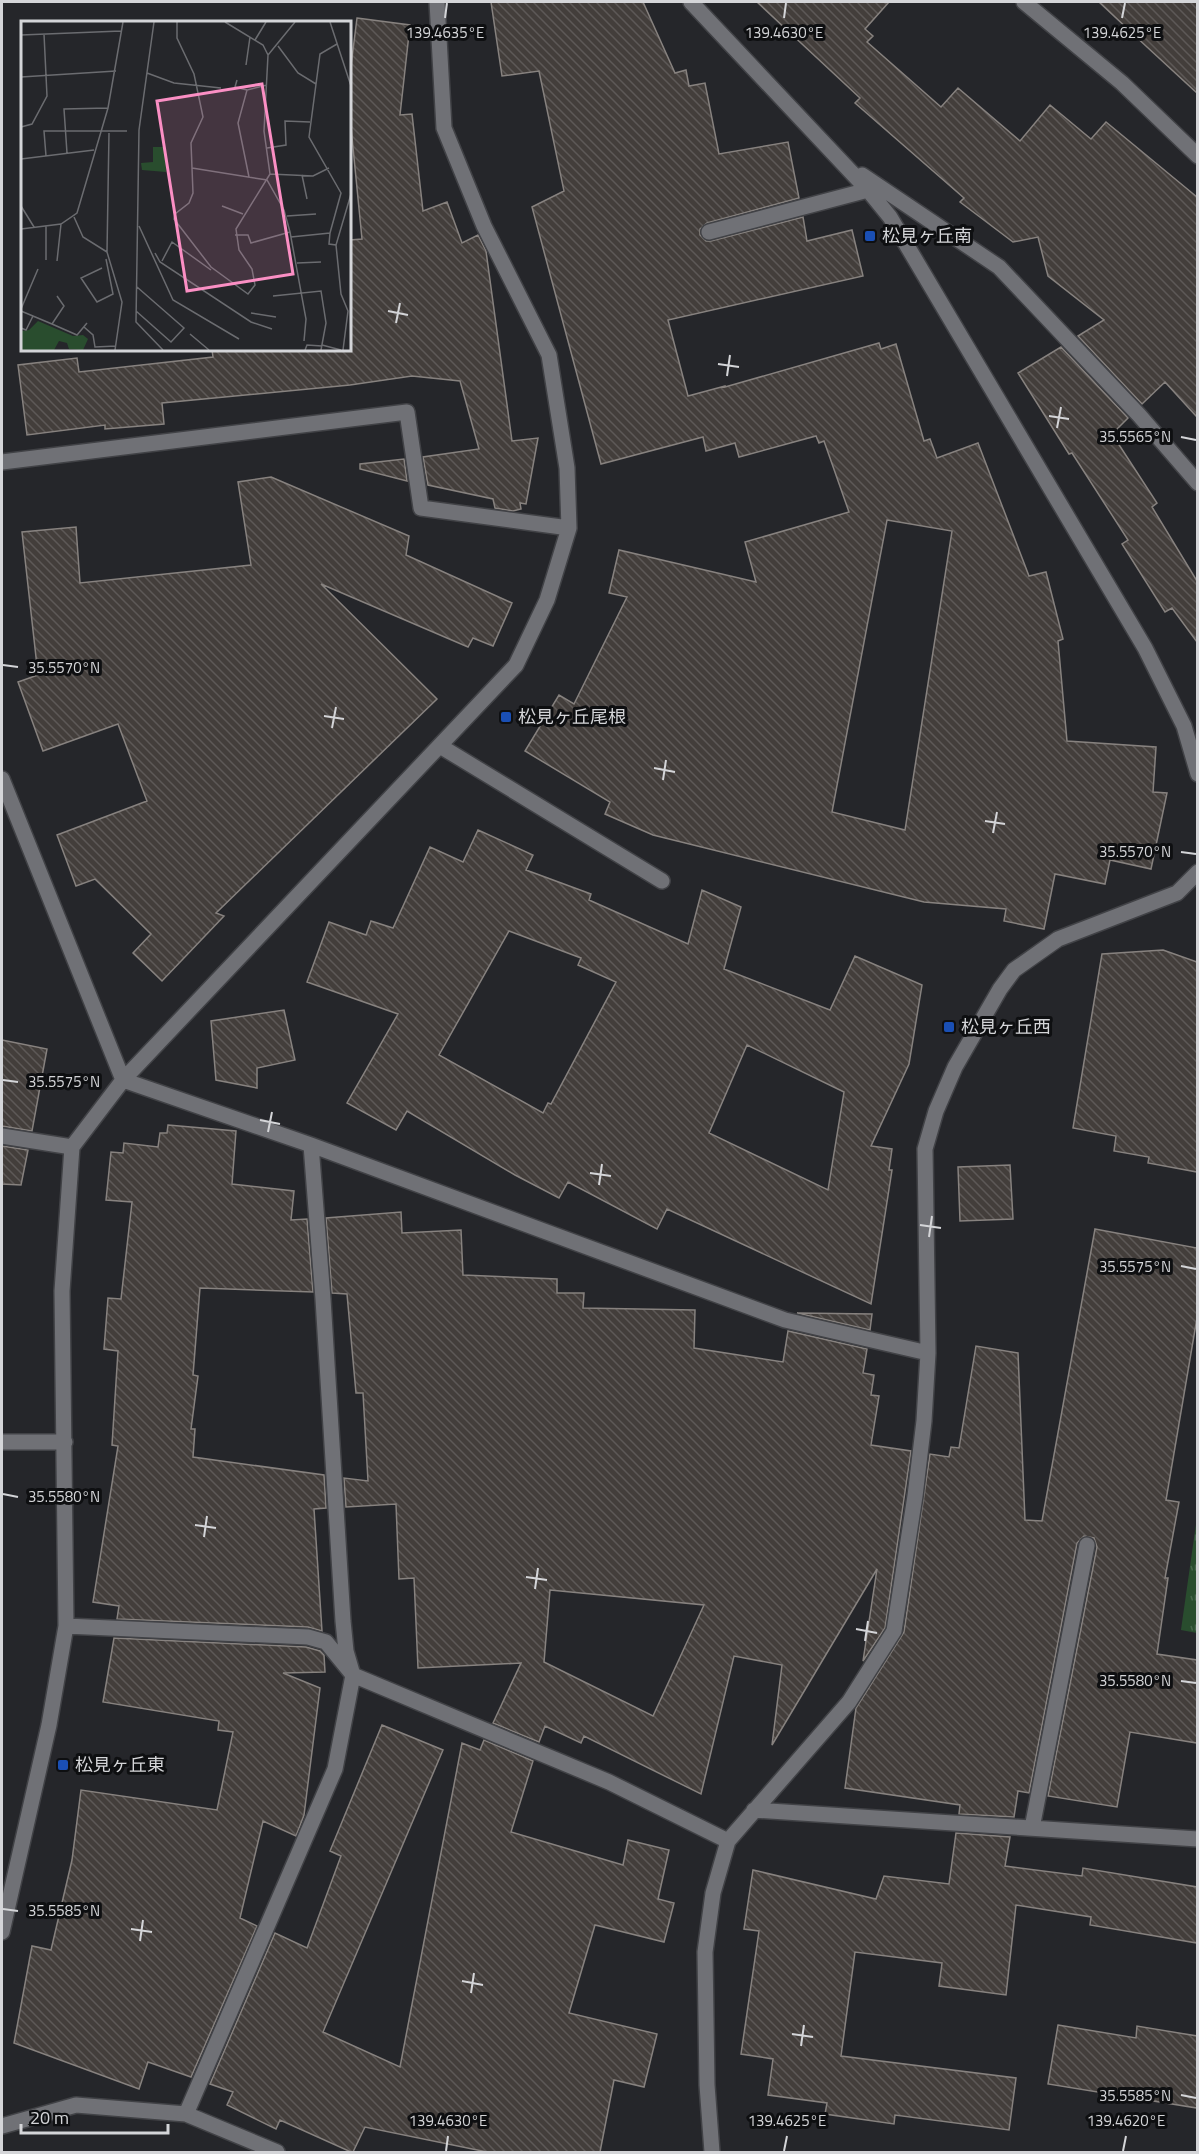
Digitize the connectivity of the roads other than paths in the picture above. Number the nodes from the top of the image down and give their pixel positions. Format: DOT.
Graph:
graph roads {
  1 [pos="437,2"];
  2 [pos="691,2"];
  3 [pos="1024,2"];
  4 [pos="1197,156"];
  5 [pos="836,157"];
  6 [pos="868,190"];
  7 [pos="709,232"];
  8 [pos="2,462"];
  9 [pos="1197,483"];
  10 [pos="569,528"];
  11 [pos="440,746"];
  12 [pos="1197,774"];
  13 [pos="2,779"];
  14 [pos="1197,872"];
  15 [pos="662,881"];
  16 [pos="123,1080"];
  17 [pos="2,1136"];
  18 [pos="311,1145"];
  19 [pos="72,1147"];
  20 [pos="928,1353"];
  21 [pos="2,1442"];
  22 [pos="65,1442"];
  23 [pos="1087,1545"];
  24 [pos="66,1626"];
  25 [pos="353,1675"];
  26 [pos="754,1810"];
  27 [pos="1032,1828"];
  28 [pos="1197,1839"];
  29 [pos="728,1841"];
  30 [pos="2,1932"];
  31 [pos="186,2114"];
  32 [pos="2,2126"];
  33 [pos="277,2152"];
  34 [pos="712,2152"];
  1 -- 10 [label="street"];
  2 -- 5 [label="street"];
  3 -- 4 [label="street"];
  5 -- 6 [label="street"];
  5 -- 9 [label="street"];
  6 -- 7 [label="street"];
  6 -- 12 [label="street"];
  8 -- 10 [label="street"];
  10 -- 11 [label="street"];
  11 -- 15 [label="street"];
  11 -- 16 [label="street"];
  13 -- 16 [label="street"];
  14 -- 20 [label="street"];
  16 -- 18 [label="street"];
  16 -- 19 [label="street"];
  17 -- 19 [label="street"];
  18 -- 20 [label="street"];
  18 -- 25 [label="street"];
  19 -- 22 [label="street"];
  20 -- 26 [label="street"];
  21 -- 22 [label="street"];
  22 -- 24 [label="street"];
  23 -- 27 [label="street"];
  24 -- 25 [label="street"];
  24 -- 30 [label="street"];
  25 -- 29 [label="street"];
  25 -- 31 [label="street"];
  26 -- 27 [label="street"];
  26 -- 29 [label="street"];
  27 -- 28 [label="street"];
  29 -- 34 [label="street"];
  31 -- 32 [label="street"];
  31 -- 33 [label="street"];
}
